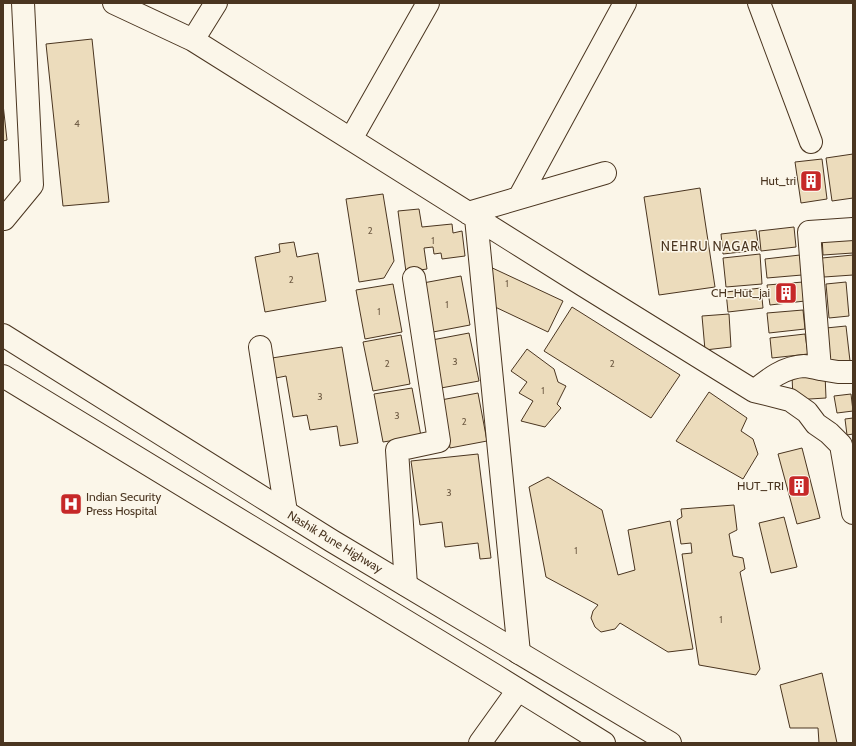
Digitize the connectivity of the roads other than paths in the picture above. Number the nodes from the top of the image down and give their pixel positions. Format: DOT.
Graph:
graph roads {
  1 [pos="23,3"];
  2 [pos="114,3"];
  3 [pos="216,3"];
  4 [pos="428,3"];
  5 [pos="625,3"];
  6 [pos="759,3"];
  7 [pos="193,40"];
  8 [pos="351,139"];
  9 [pos="811,142"];
  10 [pos="605,174"];
  11 [pos="519,198"];
  12 [pos="472,215"];
  13 [pos="4,220"];
  14 [pos="853,230"];
  15 [pos="414,278"];
  16 [pos="3,336"];
  17 [pos="260,347"];
  18 [pos="820,369"];
  19 [pos="853,372"];
  20 [pos="3,376"];
  21 [pos="754,391"];
  22 [pos="847,446"];
  23 [pos="286,512"];
  24 [pos="853,513"];
  25 [pos="406,585"];
  26 [pos="519,653"];
  27 [pos="518,690"];
  28 [pos="480,743"];
  29 [pos="604,743"];
  30 [pos="670,743"];
  1 -- 13 [label="main road"];
  2 -- 7 [label="main road"];
  3 -- 7 [label="main road"];
  4 -- 8 [label="main road"];
  5 -- 11 [label="main road"];
  6 -- 9 [label="main road"];
  7 -- 8 [label="main road"];
  8 -- 12 [label="main road"];
  10 -- 11 [label="main road"];
  11 -- 12 [label="main road"];
  12 -- 21 [label="main road"];
  12 -- 26 [label="main road"];
  14 -- 18 [label="main road"];
  15 -- 25 [label="main road"];
  16 -- 23 [label="main road, Nashik Pune Highway"];
  17 -- 23 [label="main road"];
  18 -- 19 [label="main road"];
  18 -- 21 [label="main road"];
  20 -- 27 [label="main road"];
  21 -- 22 [label="main road"];
  22 -- 24 [label="main road"];
  23 -- 25 [label="main road, Nashik Pune Highway"];
  25 -- 26 [label="main road, Nashik Pune Highway"];
  26 -- 30 [label="main road, Nashik Pune Highway"];
  27 -- 28 [label="main road"];
  27 -- 29 [label="main road"];
}
